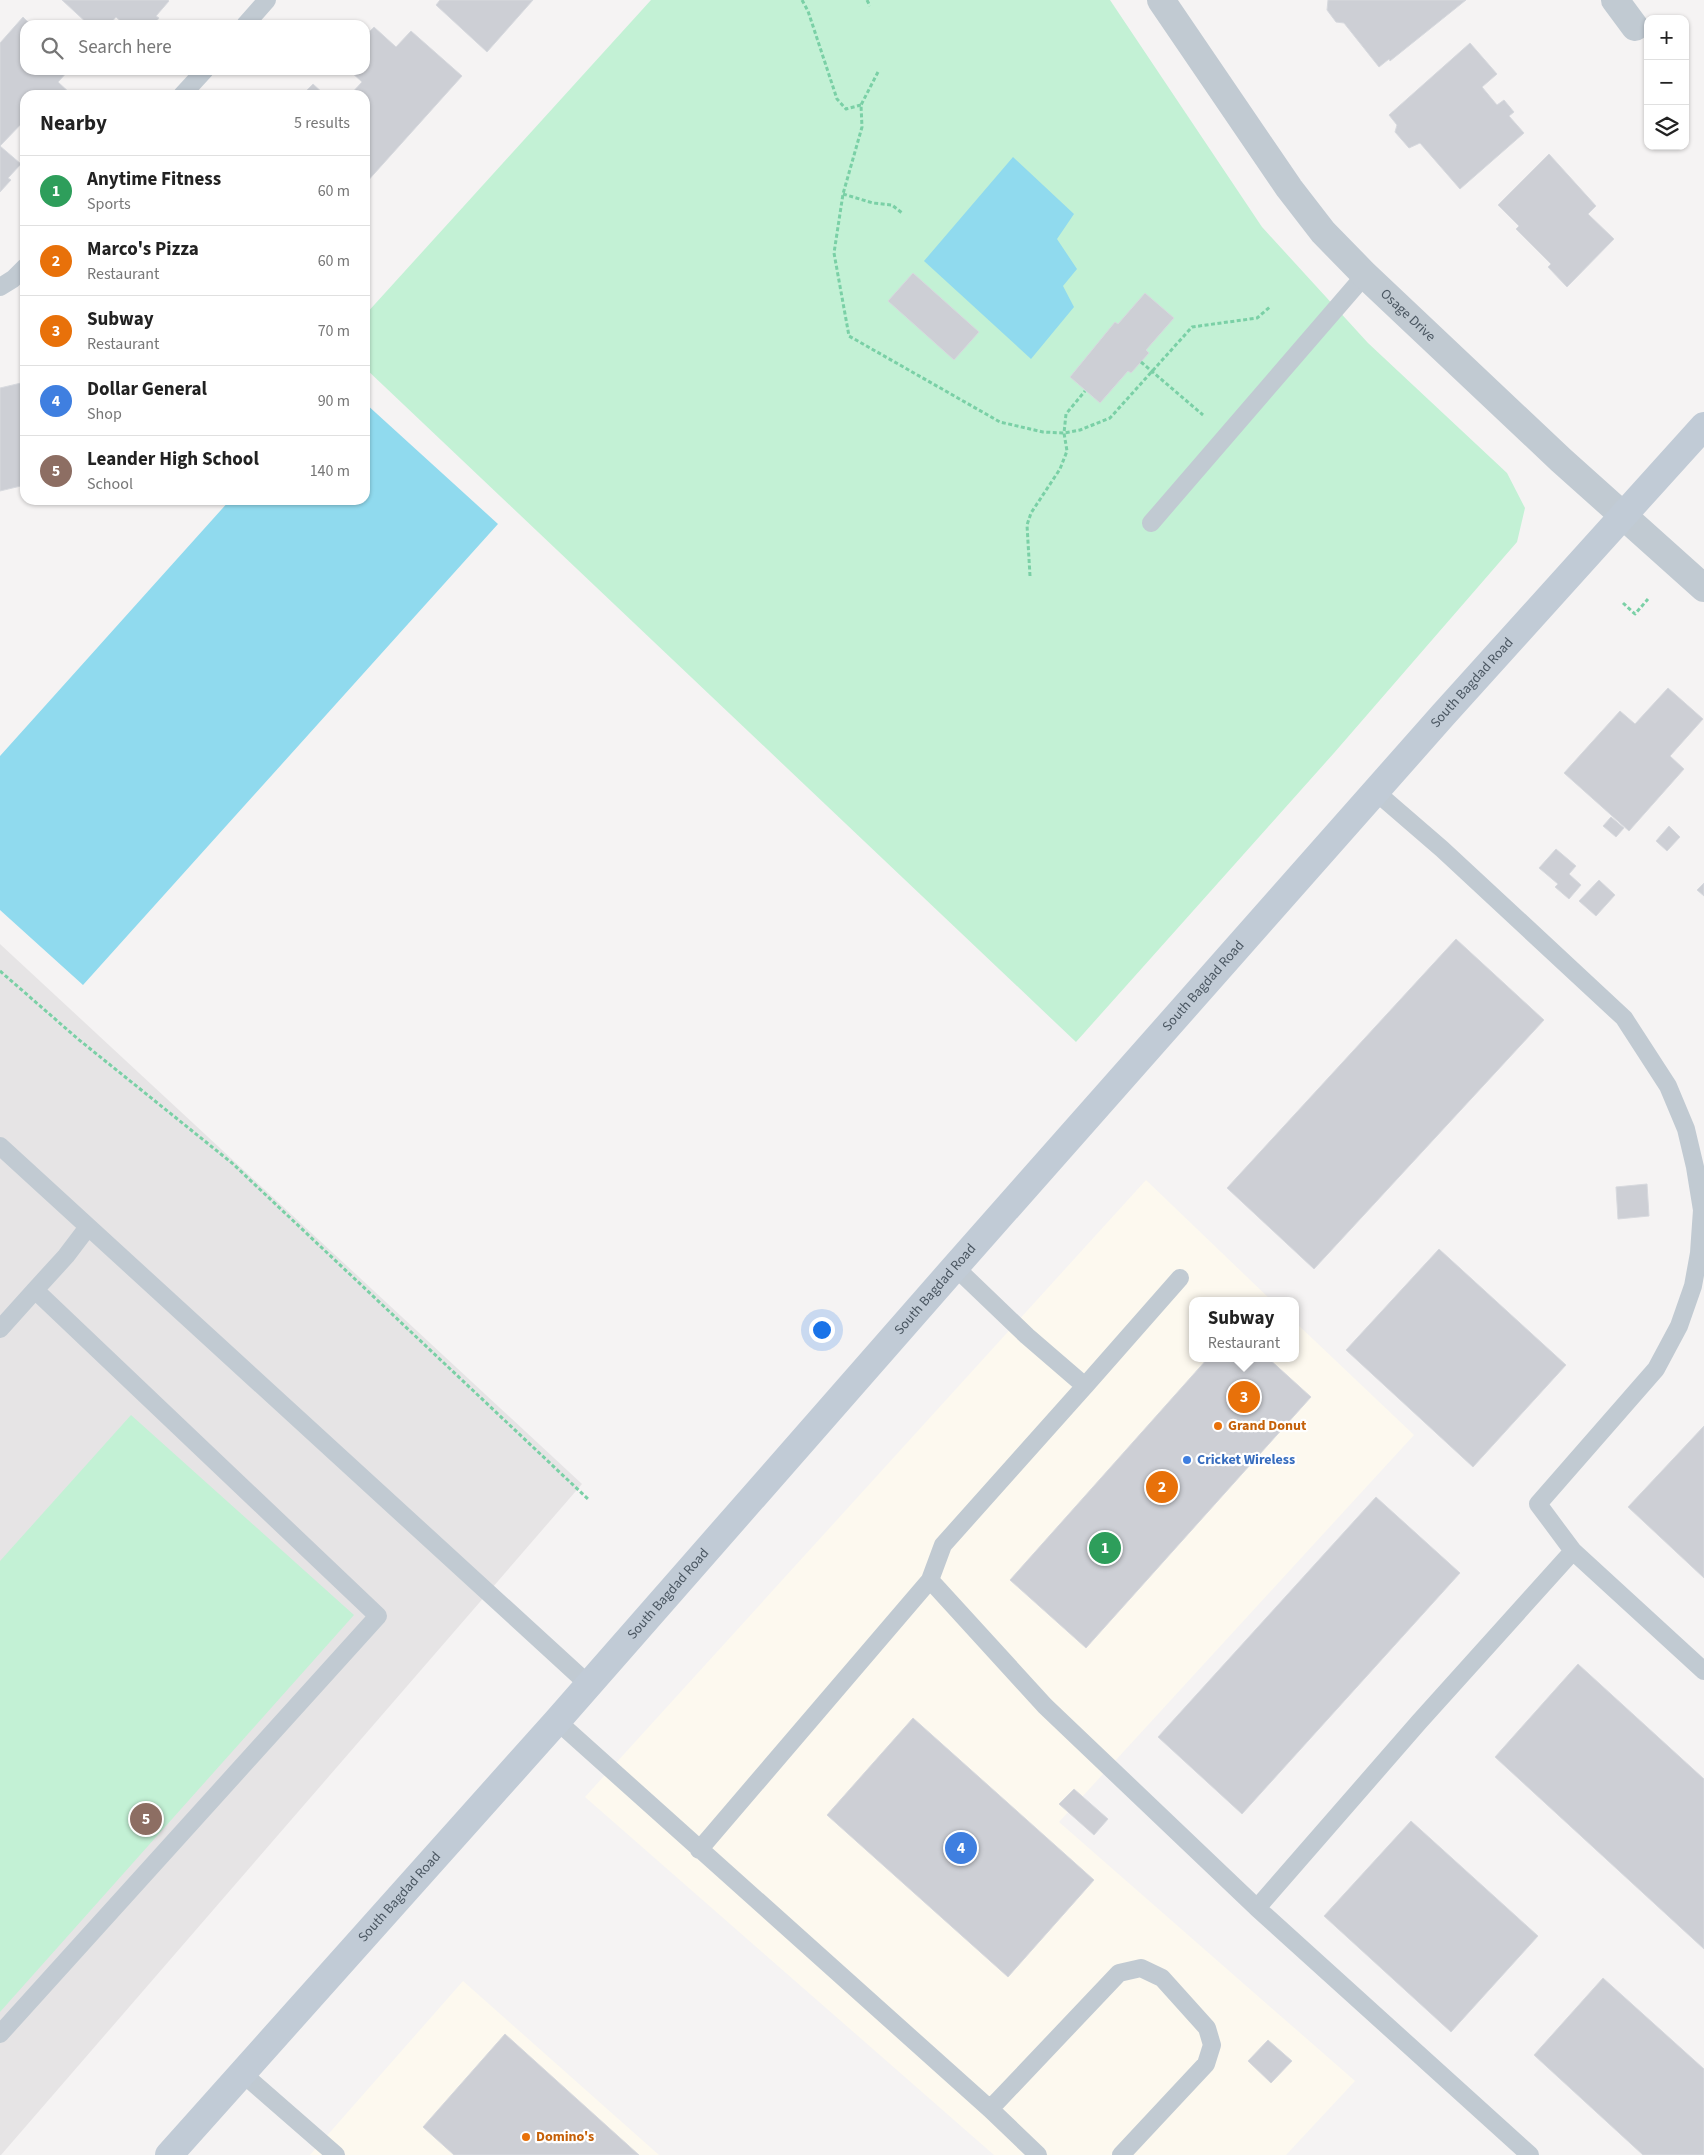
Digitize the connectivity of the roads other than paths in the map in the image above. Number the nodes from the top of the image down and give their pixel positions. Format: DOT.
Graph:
graph roads {
  1 [pos="268,0"];
  2 [pos="1161,0"];
  3 [pos="1615,0"];
  4 [pos="250,20"];
  5 [pos="1635,27"];
  6 [pos="200,75"];
  7 [pos="187,90"];
  8 [pos="20,272"];
  9 [pos="1365,275"];
  10 [pos="0,286"];
  11 [pos="1704,426"];
  12 [pos="1625,516"];
  13 [pos="1151,523"];
  14 [pos="1704,588"];
  15 [pos="1376,792"];
  16 [pos="0,1146"];
  17 [pos="1703,1210"];
  18 [pos="88,1228"];
  19 [pos="955,1267"];
  20 [pos="1180,1278"];
  21 [pos="35,1290"];
  22 [pos="0,1329"];
  23 [pos="1085,1386"];
  24 [pos="1573,1551"];
  25 [pos="930,1580"];
  26 [pos="1704,1671"];
  27 [pos="588,1684"];
  28 [pos="556,1721"];
  29 [pos="699,1850"];
  30 [pos="1257,1908"];
  31 [pos="0,2034"];
  32 [pos="242,2073"];
  33 [pos="990,2109"];
  34 [pos="169,2155"];
  35 [pos="336,2155"];
  36 [pos="1038,2155"];
  37 [pos="1121,2155"];
  38 [pos="1530,2155"];
  1 -- 4 [label="lane"];
  2 -- 9 [label="street, Osage Drive"];
  3 -- 5 [label="street"];
  6 -- 7 [label="lane"];
  8 -- 10 [label="lane"];
  9 -- 12 [label="street, Osage Drive"];
  9 -- 13 [label="lane"];
  11 -- 12 [label="main road, South Bagdad Road"];
  12 -- 14 [label="street, Osage Drive"];
  12 -- 15 [label="main road, South Bagdad Road"];
  15 -- 17 [label="lane"];
  15 -- 19 [label="main road, South Bagdad Road"];
  16 -- 18 [label="lane"];
  17 -- 24 [label="lane"];
  18 -- 21 [label="lane"];
  18 -- 27 [label="lane"];
  19 -- 23 [label="lane"];
  19 -- 27 [label="main road, South Bagdad Road"];
  20 -- 23 [label="lane"];
  21 -- 22 [label="lane"];
  21 -- 31 [label="lane"];
  23 -- 25 [label="lane"];
  24 -- 26 [label="lane"];
  24 -- 30 [label="lane"];
  25 -- 29 [label="lane"];
  25 -- 30 [label="lane"];
  27 -- 28 [label="main road, South Bagdad Road"];
  28 -- 29 [label="lane"];
  28 -- 32 [label="main road, South Bagdad Road"];
  29 -- 33 [label="lane"];
  30 -- 38 [label="lane"];
  32 -- 34 [label="main road, South Bagdad Road"];
  32 -- 35 [label="lane"];
  33 -- 36 [label="lane"];
  33 -- 37 [label="lane"];
}
